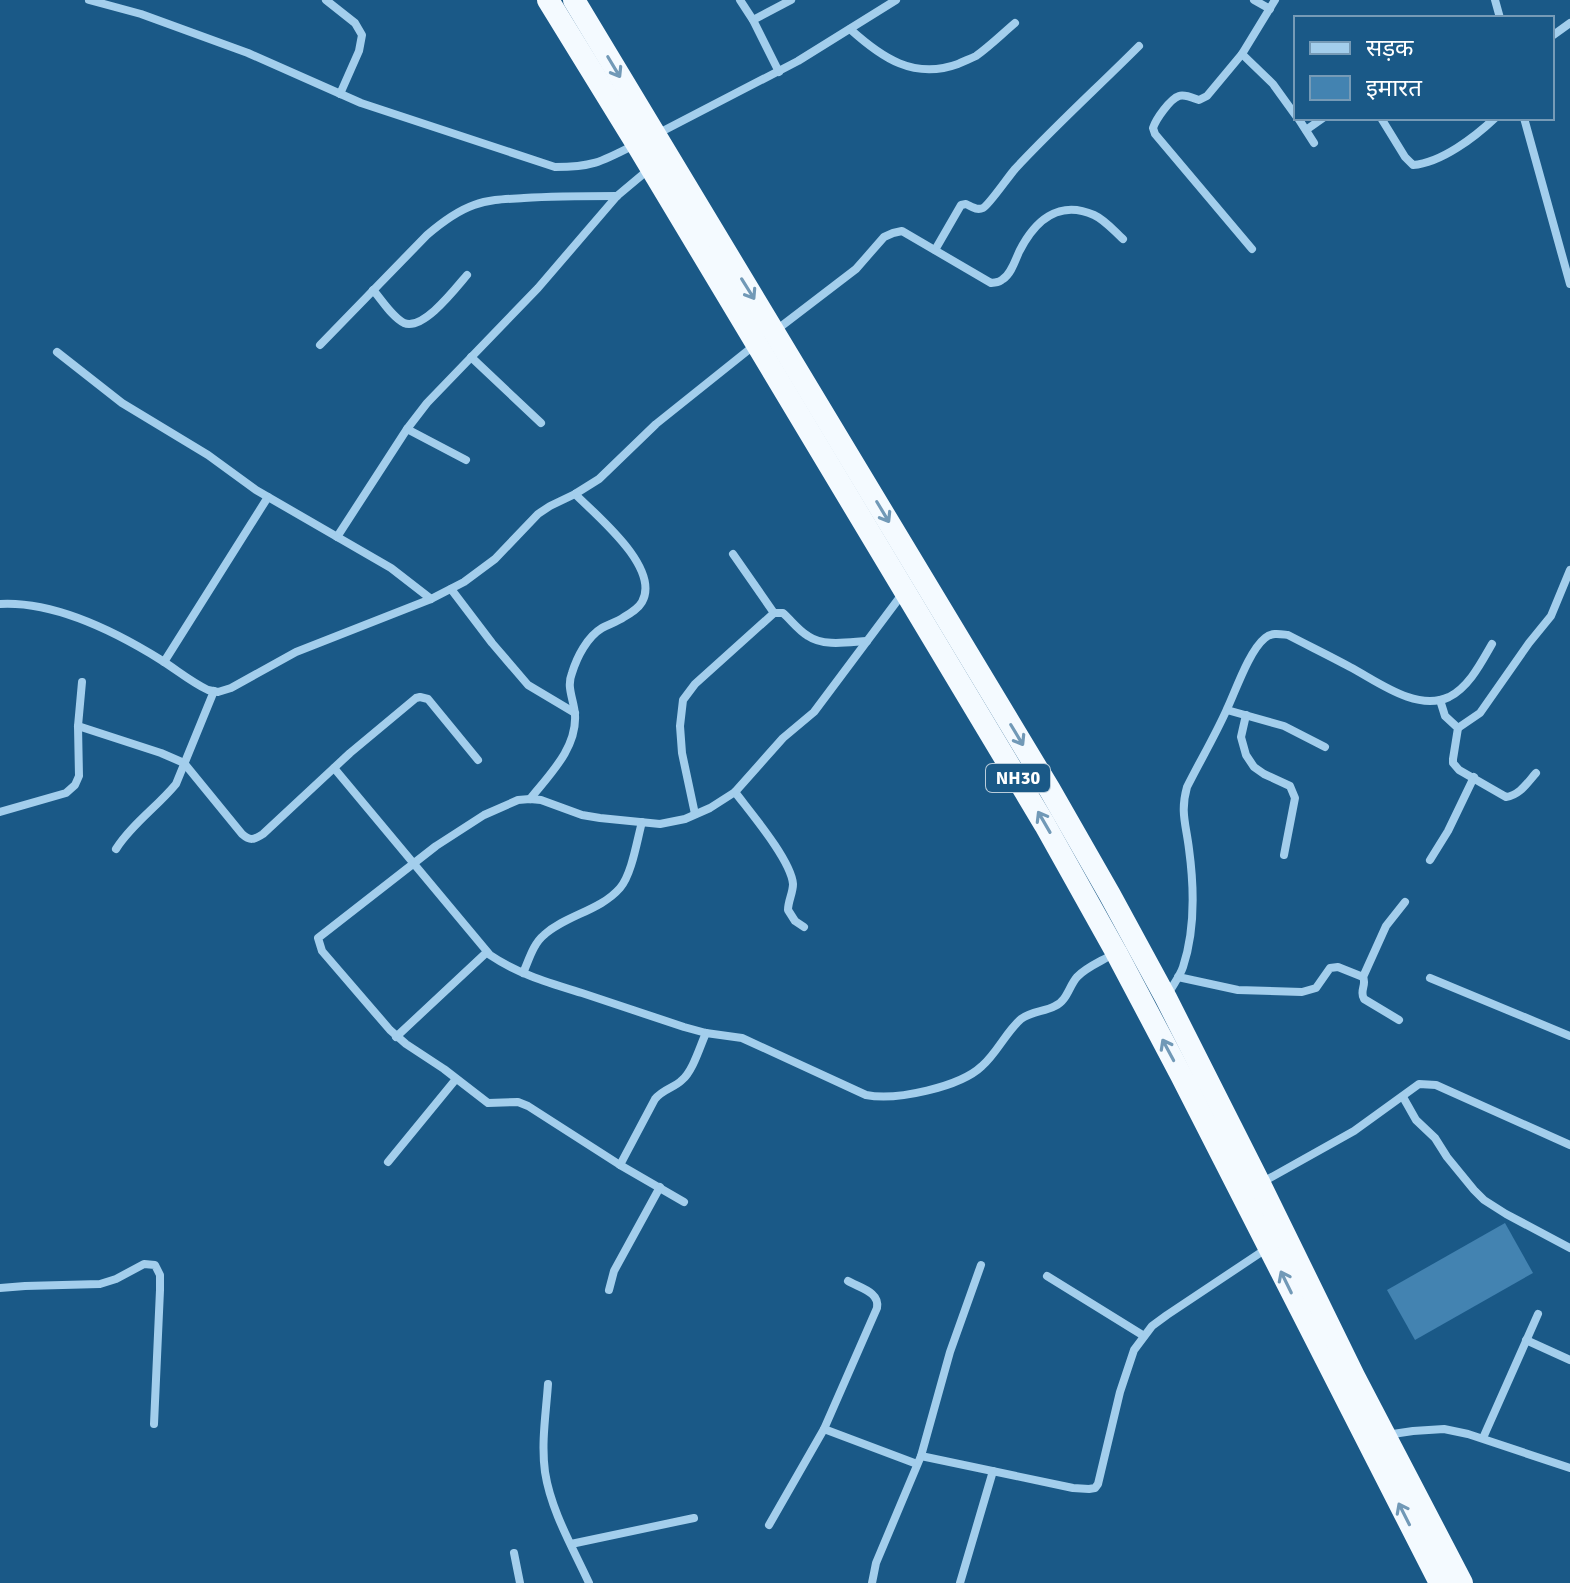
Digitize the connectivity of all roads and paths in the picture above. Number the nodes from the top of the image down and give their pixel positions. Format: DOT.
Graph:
graph roads {
  1 [pos="89,0"];
  2 [pos="326,0"];
  3 [pos="548,0"];
  4 [pos="574,0"];
  5 [pos="740,0"];
  6 [pos="791,0"];
  7 [pos="896,0"];
  8 [pos="1254,0"];
  9 [pos="1275,0"];
  10 [pos="1270,9"];
  11 [pos="753,20"];
  12 [pos="1015,23"];
  13 [pos="850,29"];
  14 [pos="1139,46"];
  15 [pos="1242,54"];
  16 [pos="779,72"];
  17 [pos="340,94"];
  18 [pos="1294,113"];
  19 [pos="1299,120"];
  20 [pos="1320,120"];
  21 [pos="1382,120"];
  22 [pos="1493,120"];
  23 [pos="1525,120"];
  24 [pos="1306,130"];
  25 [pos="646,139"];
  26 [pos="1314,143"];
  27 [pos="651,168"];
  28 [pos="617,196"];
  29 [pos="1123,239"];
  30 [pos="1252,249"];
  31 [pos="935,250"];
  32 [pos="467,275"];
  33 [pos="1570,284"];
  34 [pos="373,290"];
  35 [pos="766,338"];
  36 [pos="320,345"];
  37 [pos="57,352"];
  38 [pos="471,357"];
  39 [pos="541,423"];
  40 [pos="407,429"];
  41 [pos="466,460"];
  42 [pos="575,494"];
  43 [pos="268,497"];
  44 [pos="337,537"];
  45 [pos="733,554"];
  46 [pos="1570,570"];
  47 [pos="451,589"];
  48 [pos="904,591"];
  49 [pos="431,599"];
  50 [pos="0,604"];
  51 [pos="774,613"];
  52 [pos="867,641"];
  53 [pos="1492,644"];
  54 [pos="164,662"];
  55 [pos="82,682"];
  56 [pos="214,691"];
  57 [pos="1440,700"];
  58 [pos="1227,710"];
  59 [pos="575,713"];
  60 [pos="1246,715"];
  61 [pos="78,726"];
  62 [pos="1458,728"];
  63 [pos="1325,747"];
  64 [pos="478,760"];
  65 [pos="184,763"];
  66 [pos="334,768"];
  67 [pos="1536,773"];
  68 [pos="1474,777"];
  69 [pos="735,792"];
  70 [pos="530,799"];
  71 [pos="0,812"];
  72 [pos="695,814"];
  73 [pos="642,822"];
  74 [pos="116,849"];
  75 [pos="1284,855"];
  76 [pos="1430,860"];
  77 [pos="413,863"];
  78 [pos="1405,902"];
  79 [pos="804,927"];
  80 [pos="487,952"];
  81 [pos="1116,952"];
  82 [pos="523,973"];
  83 [pos="1178,977"];
  84 [pos="1363,977"];
  85 [pos="1430,978"];
  86 [pos="1166,998"];
  87 [pos="1399,1020"];
  88 [pos="706,1033"];
  89 [pos="1570,1036"];
  90 [pos="396,1037"];
  91 [pos="456,1079"];
  92 [pos="1403,1097"];
  93 [pos="1570,1145"];
  94 [pos="388,1162"];
  95 [pos="620,1165"];
  96 [pos="1260,1184"];
  97 [pos="660,1187"];
  98 [pos="684,1202"];
  99 [pos="1270,1247"];
  100 [pos="1570,1248"];
  101 [pos="981,1265"];
  102 [pos="1047,1276"];
  103 [pos="848,1281"];
  104 [pos="0,1288"];
  105 [pos="609,1290"];
  106 [pos="1538,1314"];
  107 [pos="1144,1336"];
  108 [pos="1526,1340"];
  109 [pos="1570,1360"];
  110 [pos="548,1384"];
  111 [pos="154,1424"];
  112 [pos="824,1429"];
  113 [pos="1385,1435"];
  114 [pos="1483,1438"];
  115 [pos="919,1460"];
  116 [pos="1570,1468"];
  117 [pos="993,1471"];
  118 [pos="694,1518"];
  119 [pos="769,1525"];
  120 [pos="571,1544"];
  121 [pos="514,1553"];
  122 [pos="520,1583"];
  123 [pos="589,1583"];
  124 [pos="872,1583"];
  125 [pos="960,1583"];
  126 [pos="1440,1583"];
  127 [pos="1462,1583"];
  1 -- 17 [label="street"];
  2 -- 17 [label="street"];
  3 -- 25 [label="highway, NH30"];
  4 -- 25 [label="highway, NH30, one-way"];
  5 -- 11 [label="street"];
  6 -- 11 [label="street"];
  7 -- 13 [label="street"];
  8 -- 10 [label="street"];
  9 -- 10 [label="street"];
  10 -- 15 [label="street"];
  11 -- 16 [label="street"];
  12 -- 13 [label="street"];
  13 -- 16 [label="street"];
  14 -- 31 [label="street"];
  15 -- 18 [label="street"];
  15 -- 30 [label="street"];
  16 -- 25 [label="street"];
  17 -- 25 [label="street"];
  19 -- 24 [label="street"];
  20 -- 24 [label="street"];
  21 -- 22 [label="street"];
  23 -- 33 [label="street"];
  24 -- 26 [label="street"];
  25 -- 27 [label="highway, NH30"];
  25 -- 35 [label="highway, NH30, one-way"];
  27 -- 28 [label="street"];
  27 -- 35 [label="highway, NH30"];
  28 -- 34 [label="street"];
  28 -- 38 [label="street"];
  29 -- 31 [label="street"];
  31 -- 35 [label="street"];
  32 -- 34 [label="street"];
  34 -- 36 [label="street"];
  35 -- 42 [label="street"];
  35 -- 48 [label="highway, NH30"];
  35 -- 86 [label="highway, NH30, one-way"];
  37 -- 43 [label="street"];
  38 -- 39 [label="street"];
  38 -- 40 [label="street"];
  40 -- 41 [label="street"];
  40 -- 44 [label="street"];
  42 -- 47 [label="street"];
  42 -- 59 [label="street"];
  43 -- 44 [label="street"];
  43 -- 54 [label="street"];
  44 -- 49 [label="street"];
  45 -- 51 [label="street"];
  46 -- 62 [label="street"];
  47 -- 49 [label="street"];
  47 -- 59 [label="street"];
  48 -- 52 [label="street"];
  81 -- 48 [label="highway, NH30, one-way"];
  49 -- 56 [label="street"];
  50 -- 54 [label="street"];
  51 -- 52 [label="street"];
  51 -- 72 [label="street"];
  52 -- 69 [label="street"];
  53 -- 57 [label="street"];
  54 -- 56 [label="street"];
  55 -- 61 [label="street"];
  56 -- 65 [label="street"];
  57 -- 58 [label="street"];
  57 -- 62 [label="street"];
  58 -- 60 [label="street"];
  58 -- 83 [label="street"];
  59 -- 70 [label="street"];
  60 -- 63 [label="street"];
  60 -- 75 [label="street"];
  61 -- 65 [label="street"];
  61 -- 71 [label="street"];
  62 -- 68 [label="street"];
  64 -- 66 [label="street"];
  65 -- 66 [label="street"];
  65 -- 74 [label="street"];
  66 -- 77 [label="street"];
  67 -- 68 [label="street"];
  68 -- 76 [label="street"];
  69 -- 72 [label="street"];
  69 -- 79 [label="street"];
  70 -- 73 [label="street"];
  70 -- 77 [label="street"];
  72 -- 73 [label="street"];
  73 -- 82 [label="street"];
  77 -- 80 [label="street"];
  77 -- 90 [label="street"];
  78 -- 84 [label="street"];
  80 -- 82 [label="street"];
  80 -- 90 [label="street"];
  81 -- 88 [label="street"];
  99 -- 81 [label="highway, NH30, one-way"];
  82 -- 88 [label="street"];
  83 -- 84 [label="street"];
  83 -- 86 [label="street"];
  84 -- 87 [label="street"];
  85 -- 89 [label="street"];
  86 -- 96 [label="highway, NH30"];
  88 -- 95 [label="street"];
  90 -- 91 [label="street"];
  91 -- 94 [label="street"];
  91 -- 95 [label="street"];
  92 -- 93 [label="street"];
  92 -- 96 [label="street"];
  92 -- 100 [label="street"];
  95 -- 97 [label="street"];
  96 -- 113 [label="highway, NH30"];
  97 -- 98 [label="street"];
  97 -- 105 [label="street"];
  99 -- 107 [label="street"];
  126 -- 99 [label="highway, NH30, one-way"];
  101 -- 115 [label="street"];
  102 -- 107 [label="street"];
  103 -- 112 [label="street"];
  104 -- 111 [label="street"];
  106 -- 108 [label="street"];
  107 -- 117 [label="street"];
  108 -- 109 [label="street"];
  108 -- 114 [label="street"];
  110 -- 120 [label="street"];
  112 -- 115 [label="street"];
  112 -- 119 [label="street"];
  113 -- 114 [label="street"];
  113 -- 127 [label="highway, NH30"];
  114 -- 116 [label="street"];
  115 -- 117 [label="street"];
  115 -- 124 [label="street"];
  117 -- 125 [label="street"];
  118 -- 120 [label="street"];
  120 -- 123 [label="street"];
  121 -- 122 [label="street"];
}
